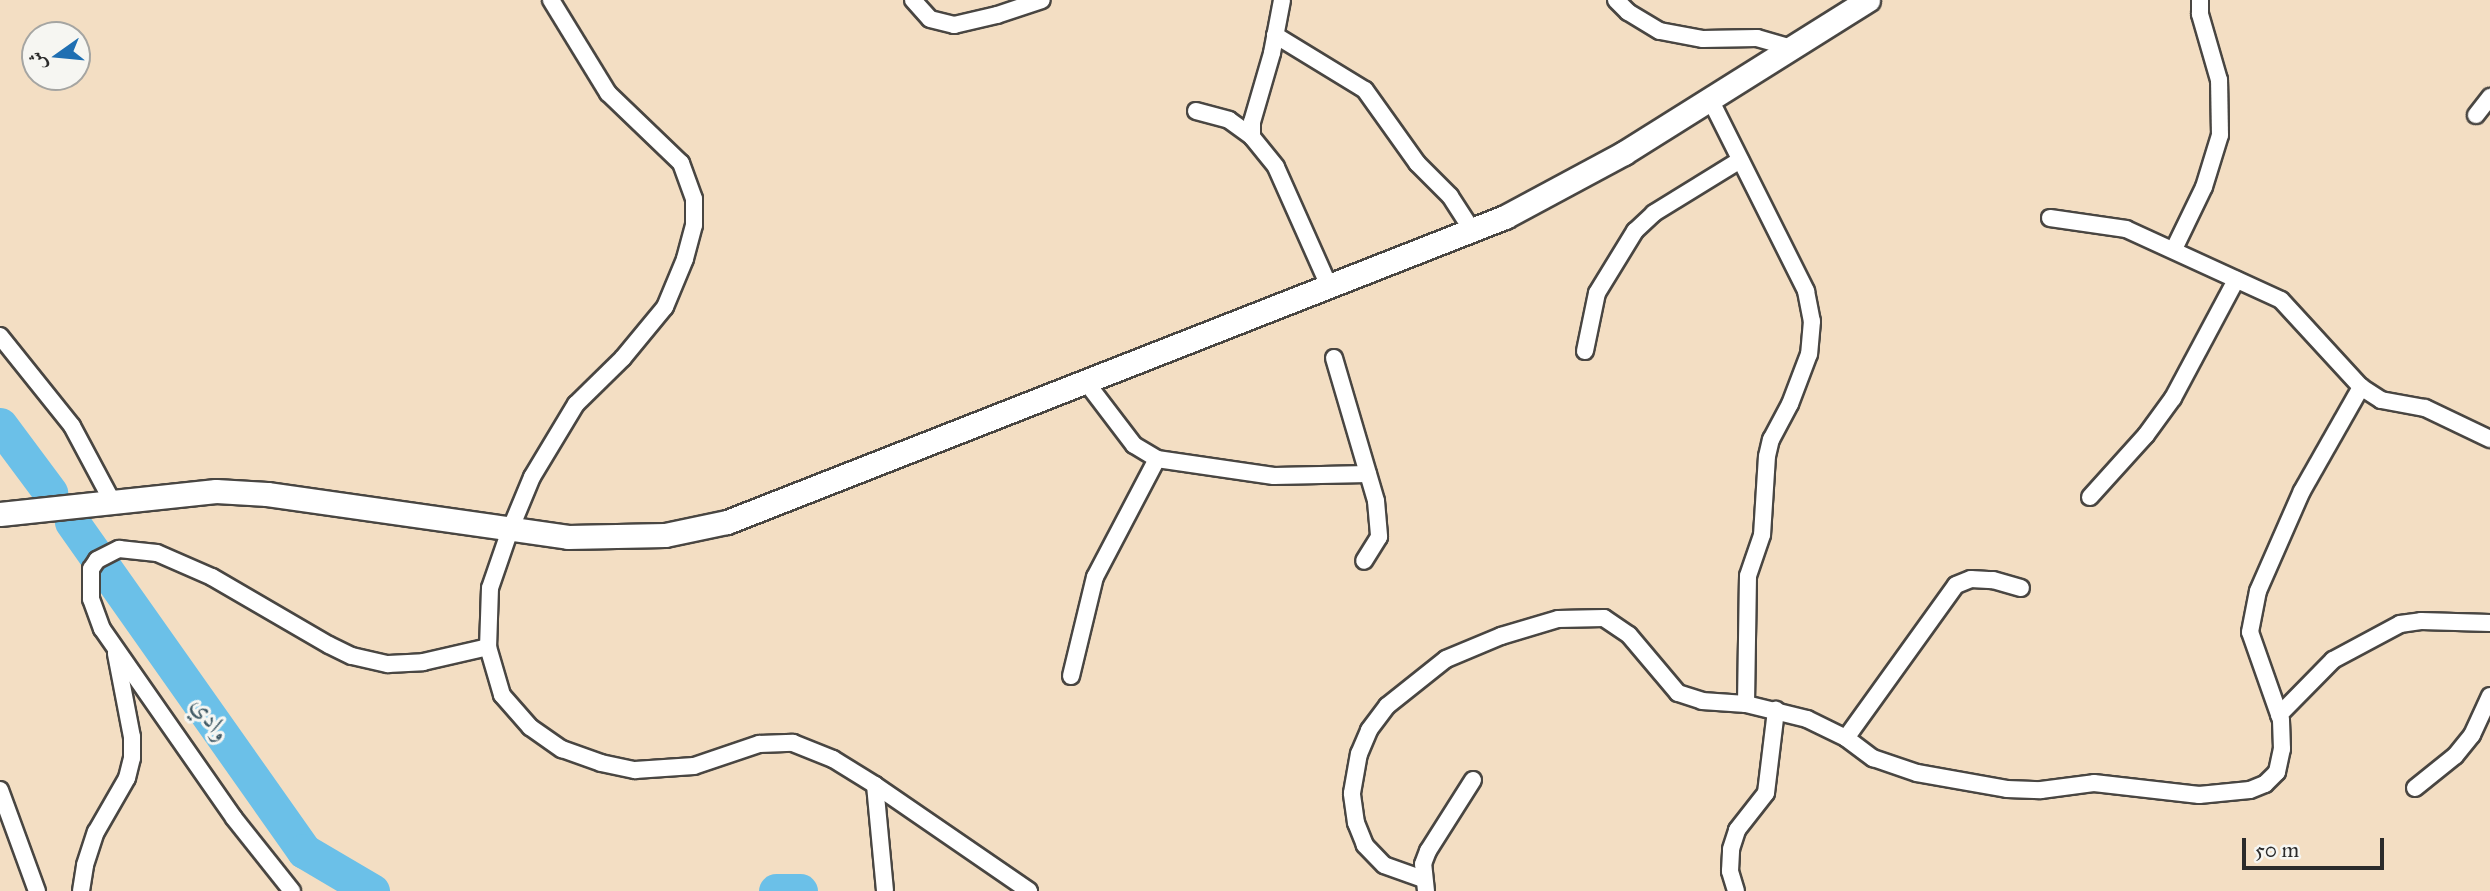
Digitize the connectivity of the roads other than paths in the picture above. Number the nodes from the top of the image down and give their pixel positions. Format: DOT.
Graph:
graph roads {
  1 [pos="551,0"];
  2 [pos="913,0"];
  3 [pos="1042,0"];
  4 [pos="1282,0"];
  5 [pos="1616,0"];
  6 [pos="1868,0"];
  7 [pos="2200,0"];
  8 [pos="1275,35"];
  9 [pos="1791,48"];
  10 [pos="2490,97"];
  11 [pos="1710,99"];
  12 [pos="1196,111"];
  13 [pos="2476,115"];
  14 [pos="1252,137"];
  15 [pos="1740,160"];
  16 [pos="2050,218"];
  17 [pos="1472,230"];
  18 [pos="2174,248"];
  19 [pos="2236,280"];
  20 [pos="1329,286"];
  21 [pos="0,336"];
  22 [pos="1586,351"];
  23 [pos="1334,358"];
  24 [pos="1086,382"];
  25 [pos="2361,387"];
  26 [pos="2490,439"];
  27 [pos="1157,459"];
  28 [pos="1368,474"];
  29 [pos="2090,497"];
  30 [pos="112,501"];
  31 [pos="0,514"];
  32 [pos="510,530"];
  33 [pos="1364,561"];
  34 [pos="2021,589"];
  35 [pos="2490,623"];
  36 [pos="115,647"];
  37 [pos="488,647"];
  38 [pos="1071,676"];
  39 [pos="2490,696"];
  40 [pos="1745,704"];
  41 [pos="1776,710"];
  42 [pos="2279,715"];
  43 [pos="1846,738"];
  44 [pos="1473,780"];
  45 [pos="875,785"];
  46 [pos="2415,788"];
  47 [pos="0,790"];
  48 [pos="1424,885"];
  49 [pos="37,891"];
  50 [pos="81,891"];
  51 [pos="292,891"];
  52 [pos="886,891"];
  53 [pos="1029,891"];
  54 [pos="1736,891"];
  1 -- 32 [label="street"];
  2 -- 3 [label="street"];
  4 -- 8 [label="street"];
  5 -- 9 [label="street"];
  6 -- 9 [label="main road"];
  7 -- 18 [label="street"];
  8 -- 14 [label="street"];
  8 -- 17 [label="street"];
  9 -- 11 [label="main road"];
  10 -- 13 [label="street"];
  11 -- 15 [label="street"];
  11 -- 17 [label="main road"];
  12 -- 14 [label="street"];
  14 -- 20 [label="street"];
  15 -- 22 [label="street"];
  15 -- 40 [label="street"];
  16 -- 18 [label="street"];
  17 -- 20 [label="main road"];
  18 -- 19 [label="street"];
  19 -- 25 [label="street"];
  19 -- 29 [label="street"];
  20 -- 24 [label="main road"];
  21 -- 30 [label="street"];
  23 -- 28 [label="street"];
  24 -- 27 [label="street"];
  24 -- 32 [label="main road"];
  25 -- 26 [label="street"];
  25 -- 42 [label="street"];
  27 -- 28 [label="street"];
  27 -- 38 [label="street"];
  28 -- 33 [label="street"];
  30 -- 31 [label="main road"];
  30 -- 32 [label="main road"];
  32 -- 37 [label="street"];
  34 -- 43 [label="street"];
  35 -- 42 [label="street"];
  36 -- 37 [label="street"];
  36 -- 50 [label="street"];
  36 -- 51 [label="street"];
  37 -- 45 [label="street"];
  39 -- 46 [label="street"];
  40 -- 41 [label="street"];
  40 -- 48 [label="street"];
  41 -- 43 [label="street"];
  41 -- 54 [label="street"];
  42 -- 43 [label="street"];
  44 -- 48 [label="street"];
  45 -- 52 [label="street"];
  45 -- 53 [label="street"];
  47 -- 49 [label="street"];
}
